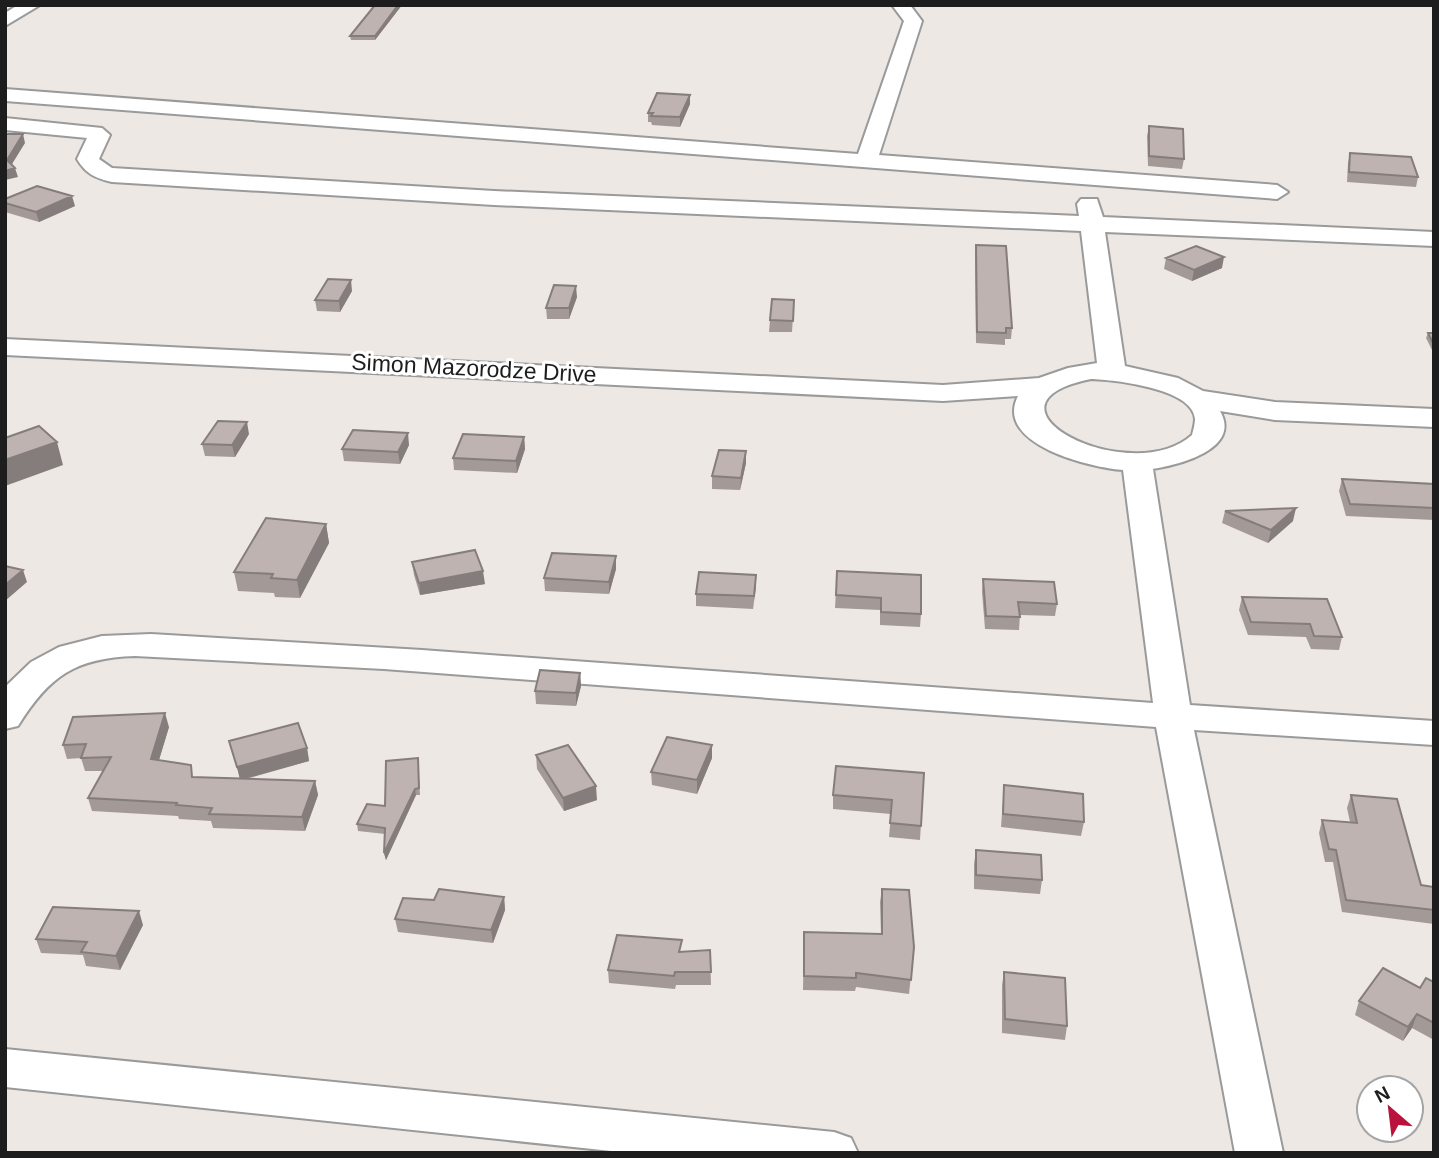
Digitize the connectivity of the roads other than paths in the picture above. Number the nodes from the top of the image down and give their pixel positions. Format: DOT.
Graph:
graph roads {
  1 [pos="31,5"];
  2 [pos="901,5"];
  3 [pos="5,21"];
  4 [pos="5,95"];
  5 [pos="5,124"];
  6 [pos="866,162"];
  7 [pos="1084,179"];
  8 [pos="1277,192"];
  9 [pos="1094,225"];
  10 [pos="1434,239"];
  11 [pos="5,347"];
  12 [pos="1112,371"];
  13 [pos="1041,386"];
  14 [pos="943,393"];
  15 [pos="1195,398"];
  16 [pos="1276,411"];
  17 [pos="1434,418"];
  18 [pos="1031,419"];
  19 [pos="1210,423"];
  20 [pos="1138,461"];
  21 [pos="5,717"];
  22 [pos="1173,717"];
  23 [pos="1434,733"];
  24 [pos="5,1068"];
  25 [pos="834,1153"];
  26 [pos="1259,1153"];
  1 -- 3 [label="street"];
  2 -- 6 [label="street"];
  4 -- 6 [label="street"];
  5 -- 9 [label="street"];
  6 -- 7 [label="street"];
  7 -- 8 [label="street"];
  7 -- 9 [label="street"];
  9 -- 10 [label="street"];
  9 -- 12 [label="street"];
  11 -- 14 [label="street, Simon Mazorodze Drive"];
  12 -- 13 [label="street, Simon Mazorodze Drive"];
  12 -- 15 [label="street, Simon Mazorodze Drive"];
  13 -- 14 [label="street, Simon Mazorodze Drive"];
  13 -- 18 [label="street"];
  14 -- 18 [label="street, Simon Mazorodze Drive"];
  15 -- 16 [label="street, Simon Mazorodze Drive"];
  15 -- 19 [label="street"];
  16 -- 17 [label="street, Simon Mazorodze Drive"];
  16 -- 19 [label="street, Simon Mazorodze Drive"];
  18 -- 20 [label="street, Simon Mazorodze Drive"];
  19 -- 20 [label="street, Simon Mazorodze Drive"];
  20 -- 22 [label="street"];
  21 -- 22 [label="street"];
  22 -- 23 [label="street"];
  22 -- 26 [label="street"];
  24 -- 25 [label="street"];
}
